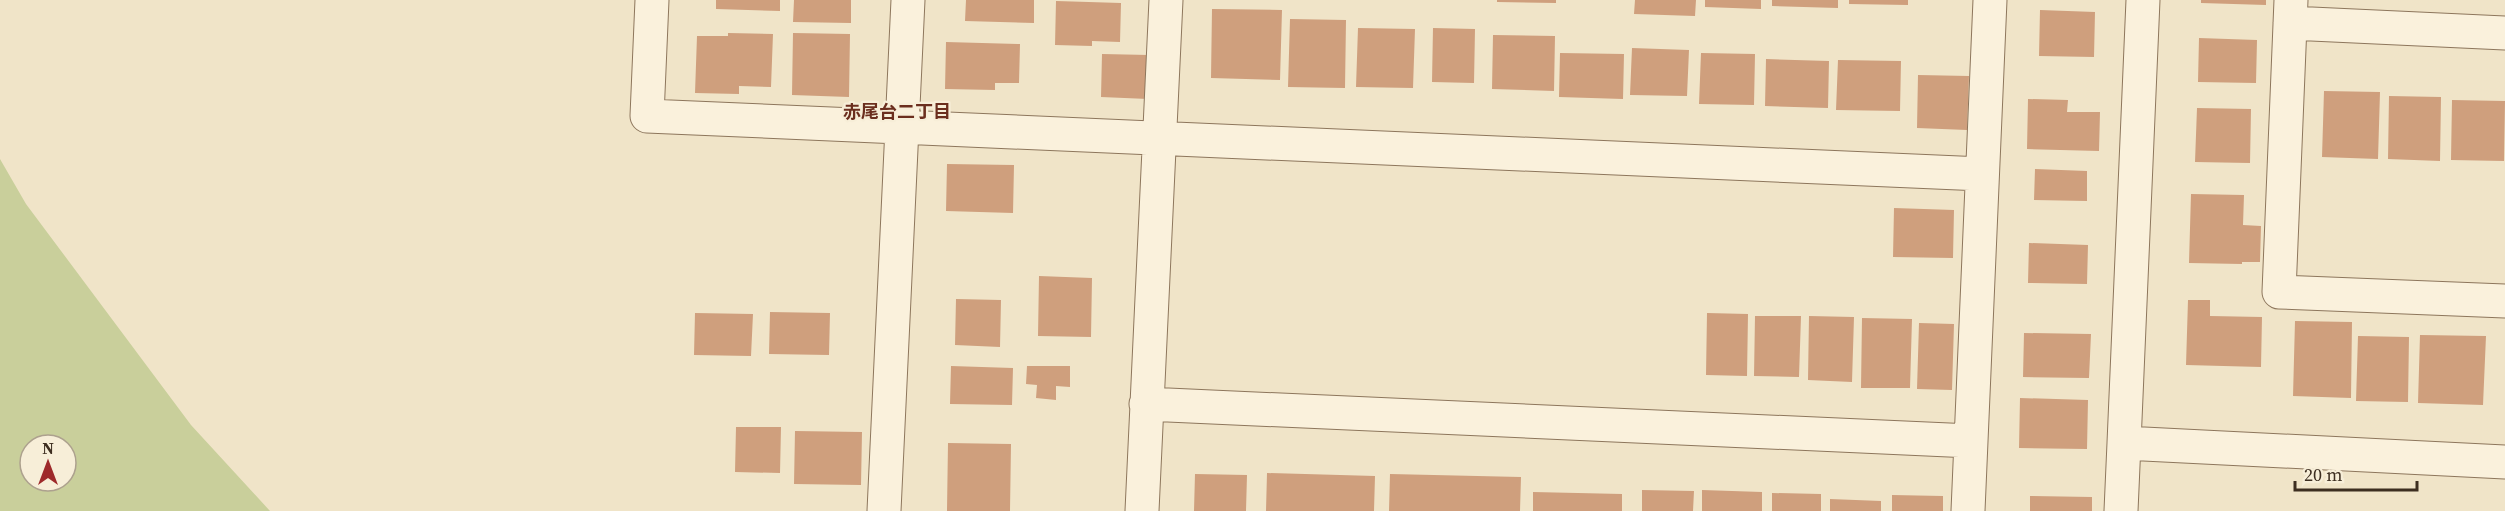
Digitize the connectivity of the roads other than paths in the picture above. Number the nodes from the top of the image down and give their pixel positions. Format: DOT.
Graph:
graph roads {
  1 [pos="652,0"];
  2 [pos="908,0"];
  3 [pos="1166,0"];
  4 [pos="1990,0"];
  5 [pos="2143,0"];
  6 [pos="2291,11"];
  7 [pos="2505,33"];
  8 [pos="902,126"];
  9 [pos="1159,136"];
  10 [pos="1982,174"];
  11 [pos="2505,301"];
  12 [pos="1146,405"];
  13 [pos="1971,441"];
  14 [pos="2124,443"];
  15 [pos="2505,462"];
  16 [pos="884,511"];
  17 [pos="1142,511"];
  18 [pos="1968,511"];
  19 [pos="2121,511"];
  1 -- 8 [label="street"];
  2 -- 8 [label="street"];
  3 -- 9 [label="street"];
  4 -- 10 [label="street"];
  5 -- 14 [label="street"];
  6 -- 7 [label="street"];
  6 -- 11 [label="street"];
  8 -- 9 [label="street"];
  8 -- 16 [label="street"];
  9 -- 10 [label="street"];
  9 -- 12 [label="street"];
  10 -- 13 [label="street"];
  12 -- 13 [label="street"];
  12 -- 17 [label="street"];
  13 -- 18 [label="street"];
  14 -- 15 [label="street"];
  14 -- 19 [label="street"];
}
